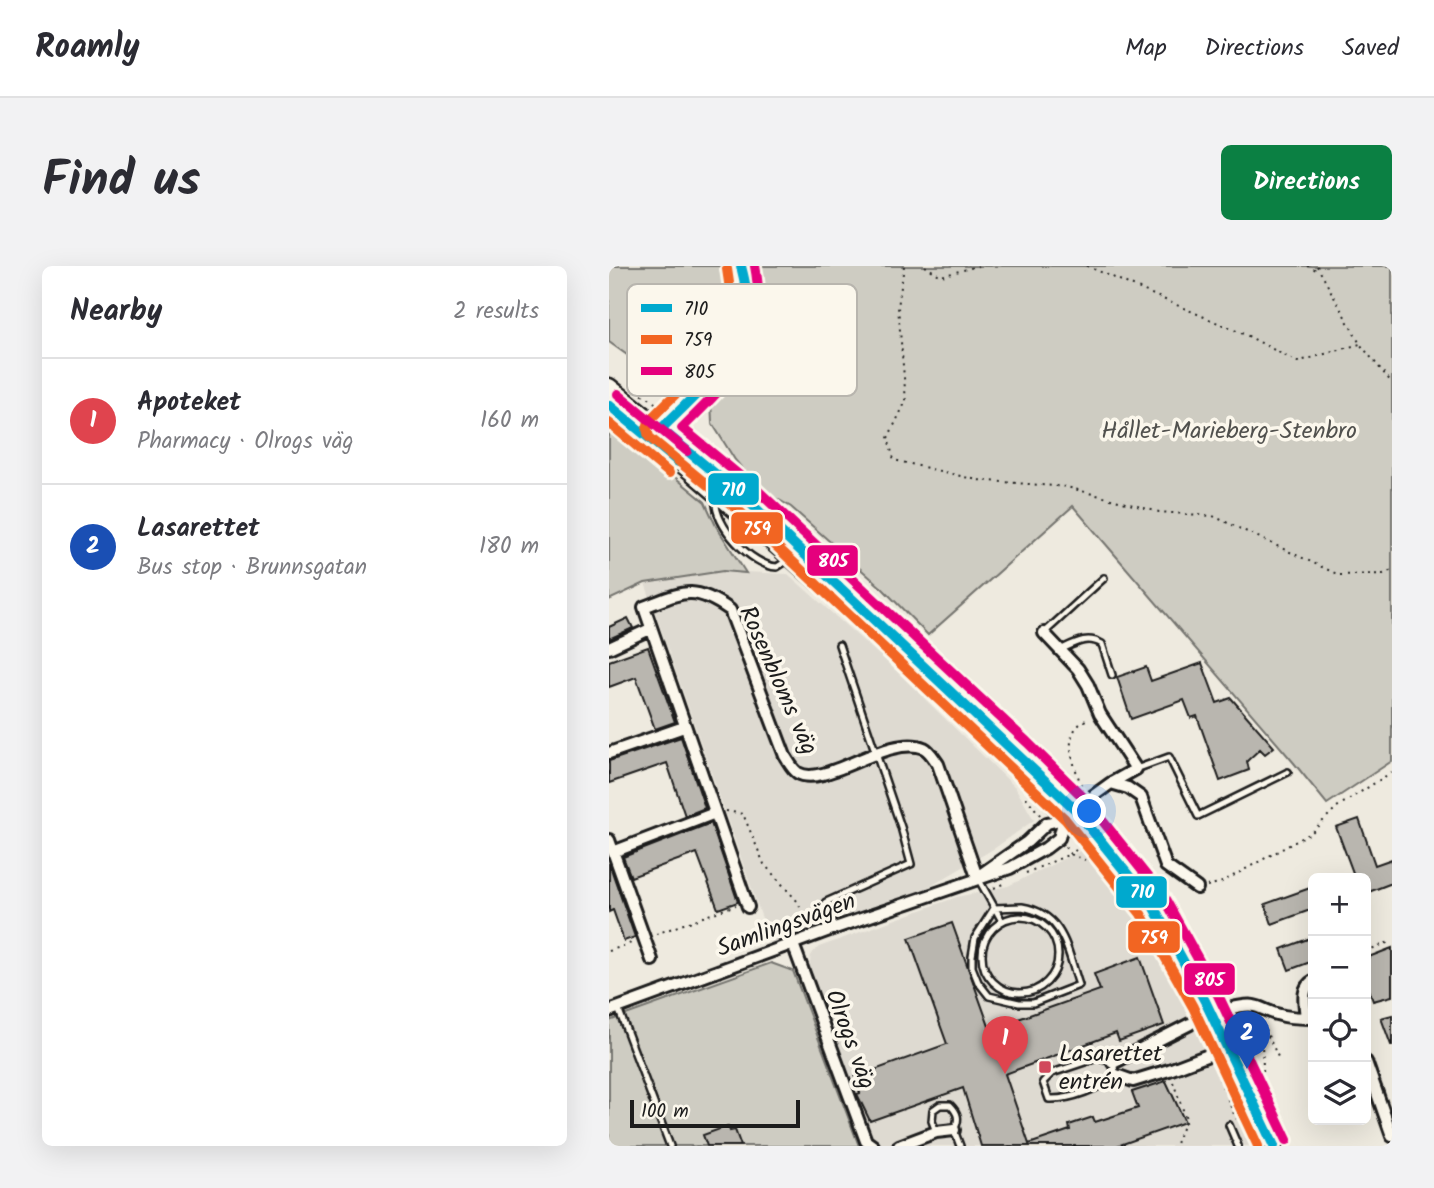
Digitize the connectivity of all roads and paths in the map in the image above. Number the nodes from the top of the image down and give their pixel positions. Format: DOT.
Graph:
graph roads {
  1 [pos="741,266"];
  2 [pos="904,266"];
  3 [pos="925,266"];
  4 [pos="978,266"];
  5 [pos="1087,266"];
  6 [pos="1307,266"];
  7 [pos="1317,266"];
  8 [pos="1319,271"];
  9 [pos="746,284"];
  10 [pos="1360,344"];
  11 [pos="1392,383"];
  12 [pos="609,387"];
  13 [pos="694,396"];
  14 [pos="609,405"];
  15 [pos="657,434"];
  16 [pos="716,496"];
  17 [pos="794,554"];
  18 [pos="1392,570"];
  19 [pos="1104,578"];
  20 [pos="650,629"];
  21 [pos="1044,633"];
  22 [pos="839,645"];
  23 [pos="609,648"];
  24 [pos="1060,650"];
  25 [pos="1112,675"];
  26 [pos="1100,714"];
  27 [pos="684,727"];
  28 [pos="609,753"];
  29 [pos="877,754"];
  30 [pos="1136,769"];
  31 [pos="1288,772"];
  32 [pos="1392,772"];
  33 [pos="1111,783"];
  34 [pos="1081,786"];
  35 [pos="715,813"];
  36 [pos="1069,814"];
  37 [pos="609,840"];
  38 [pos="613,852"];
  39 [pos="1093,863"];
  40 [pos="1020,875"];
  41 [pos="977,877"];
  42 [pos="1007,881"];
  43 [pos="1109,882"];
  44 [pos="1197,888"];
  45 [pos="985,891"];
  46 [pos="747,905"];
  47 [pos="994,908"];
  48 [pos="1002,921"];
  49 [pos="835,928"];
  50 [pos="811,937"];
  51 [pos="644,939"];
  52 [pos="1392,941"];
  53 [pos="793,944"];
  54 [pos="1371,949"];
  55 [pos="609,951"];
  56 [pos="652,960"];
  57 [pos="1308,983"];
  58 [pos="1257,1005"];
  59 [pos="614,1009"];
  60 [pos="1230,1009"];
  61 [pos="1308,1010"];
  62 [pos="1308,1018"];
  63 [pos="1192,1021"];
  64 [pos="1262,1022"];
  65 [pos="1227,1048"];
  66 [pos="1209,1055"];
  67 [pos="1279,1059"];
  68 [pos="1113,1063"];
  69 [pos="1169,1070"];
  70 [pos="1117,1075"];
  71 [pos="1371,1076"];
  72 [pos="1264,1093"];
  73 [pos="1238,1123"];
  74 [pos="1229,1125"];
  75 [pos="954,1130"];
  76 [pos="936,1132"];
  77 [pos="1392,1136"];
  78 [pos="670,1146"];
  79 [pos="873,1146"];
  80 [pos="899,1146"];
  81 [pos="960,1146"];
  82 [pos="1175,1146"];
  83 [pos="1238,1146"];
  84 [pos="1274,1146"];
  1 -- 9 [label="highway"];
  2 -- 18 [label="path"];
  3 -- 4 [label="path"];
  5 -- 10 [label="path"];
  6 -- 8 [label="path"];
  7 -- 8 [label="path"];
  8 -- 10 [label="path"];
  10 -- 11 [label="path"];
  12 -- 15 [label="main road"];
  13 -- 15 [label="highway"];
  14 -- 15 [label="main road"];
  15 -- 16 [label="main road"];
  15 -- 17 [label="main road"];
  16 -- 17 [label="main road"];
  16 -- 17 [label="lane"];
  17 -- 36 [label="main road"];
  19 -- 21 [label="lane"];
  20 -- 23 [label="street"];
  20 -- 27 [label="street"];
  20 -- 29 [label="street, Rosenbloms väg"];
  21 -- 24 [label="street"];
  22 -- 29 [label="lane"];
  24 -- 25 [label="lane"];
  24 -- 26 [label="street"];
  26 -- 30 [label="street"];
  26 -- 34 [label="path"];
  27 -- 28 [label="street"];
  27 -- 35 [label="street"];
  29 -- 41 [label="street, Rosenbloms väg"];
  29 -- 49 [label="lane"];
  30 -- 31 [label="lane"];
  30 -- 33 [label="street"];
  32 -- 44 [label="path"];
  33 -- 36 [label="street"];
  33 -- 44 [label="street"];
  35 -- 38 [label="street"];
  35 -- 46 [label="street"];
  35 -- 50 [label="path"];
  36 -- 41 [label="street, Samlingsvägen"];
  36 -- 41 [label="street, Samlingsvägen"];
  36 -- 65 [label="main road"];
  37 -- 38 [label="street"];
  38 -- 51 [label="street"];
  39 -- 40 [label="path"];
  41 -- 45 [label="lane"];
  41 -- 49 [label="street, Samlingsvägen"];
  42 -- 45 [label="path"];
  43 -- 63 [label="path"];
  45 -- 47 [label="lane"];
  46 -- 51 [label="path"];
  47 -- 47 [label="lane"];
  47 -- 48 [label="lane"];
  48 -- 48 [label="lane"];
  49 -- 50 [label="street, Samlingsvägen"];
  50 -- 53 [label="street, Samlingsvägen"];
  51 -- 55 [label="path"];
  51 -- 56 [label="street"];
  52 -- 54 [label="path"];
  53 -- 59 [label="street, Samlingsvägen"];
  53 -- 79 [label="street, Olrogs väg"];
  57 -- 61 [label="street"];
  58 -- 60 [label="street"];
  58 -- 62 [label="street"];
  58 -- 64 [label="path"];
  59 -- 78 [label="lane"];
  63 -- 66 [label="path"];
  63 -- 68 [label="street"];
  64 -- 67 [label="path"];
  64 -- 72 [label="path"];
  65 -- 66 [label="street"];
  65 -- 84 [label="main road"];
  66 -- 69 [label="street"];
  66 -- 73 [label="path"];
  68 -- 70 [label="lane"];
  68 -- 70 [label="lane"];
  69 -- 70 [label="street"];
  69 -- 82 [label="path"];
  71 -- 77 [label="street"];
  74 -- 83 [label="lane"];
  75 -- 76 [label="street"];
  75 -- 76 [label="lane"];
  75 -- 81 [label="lane"];
  76 -- 80 [label="street"];
}
